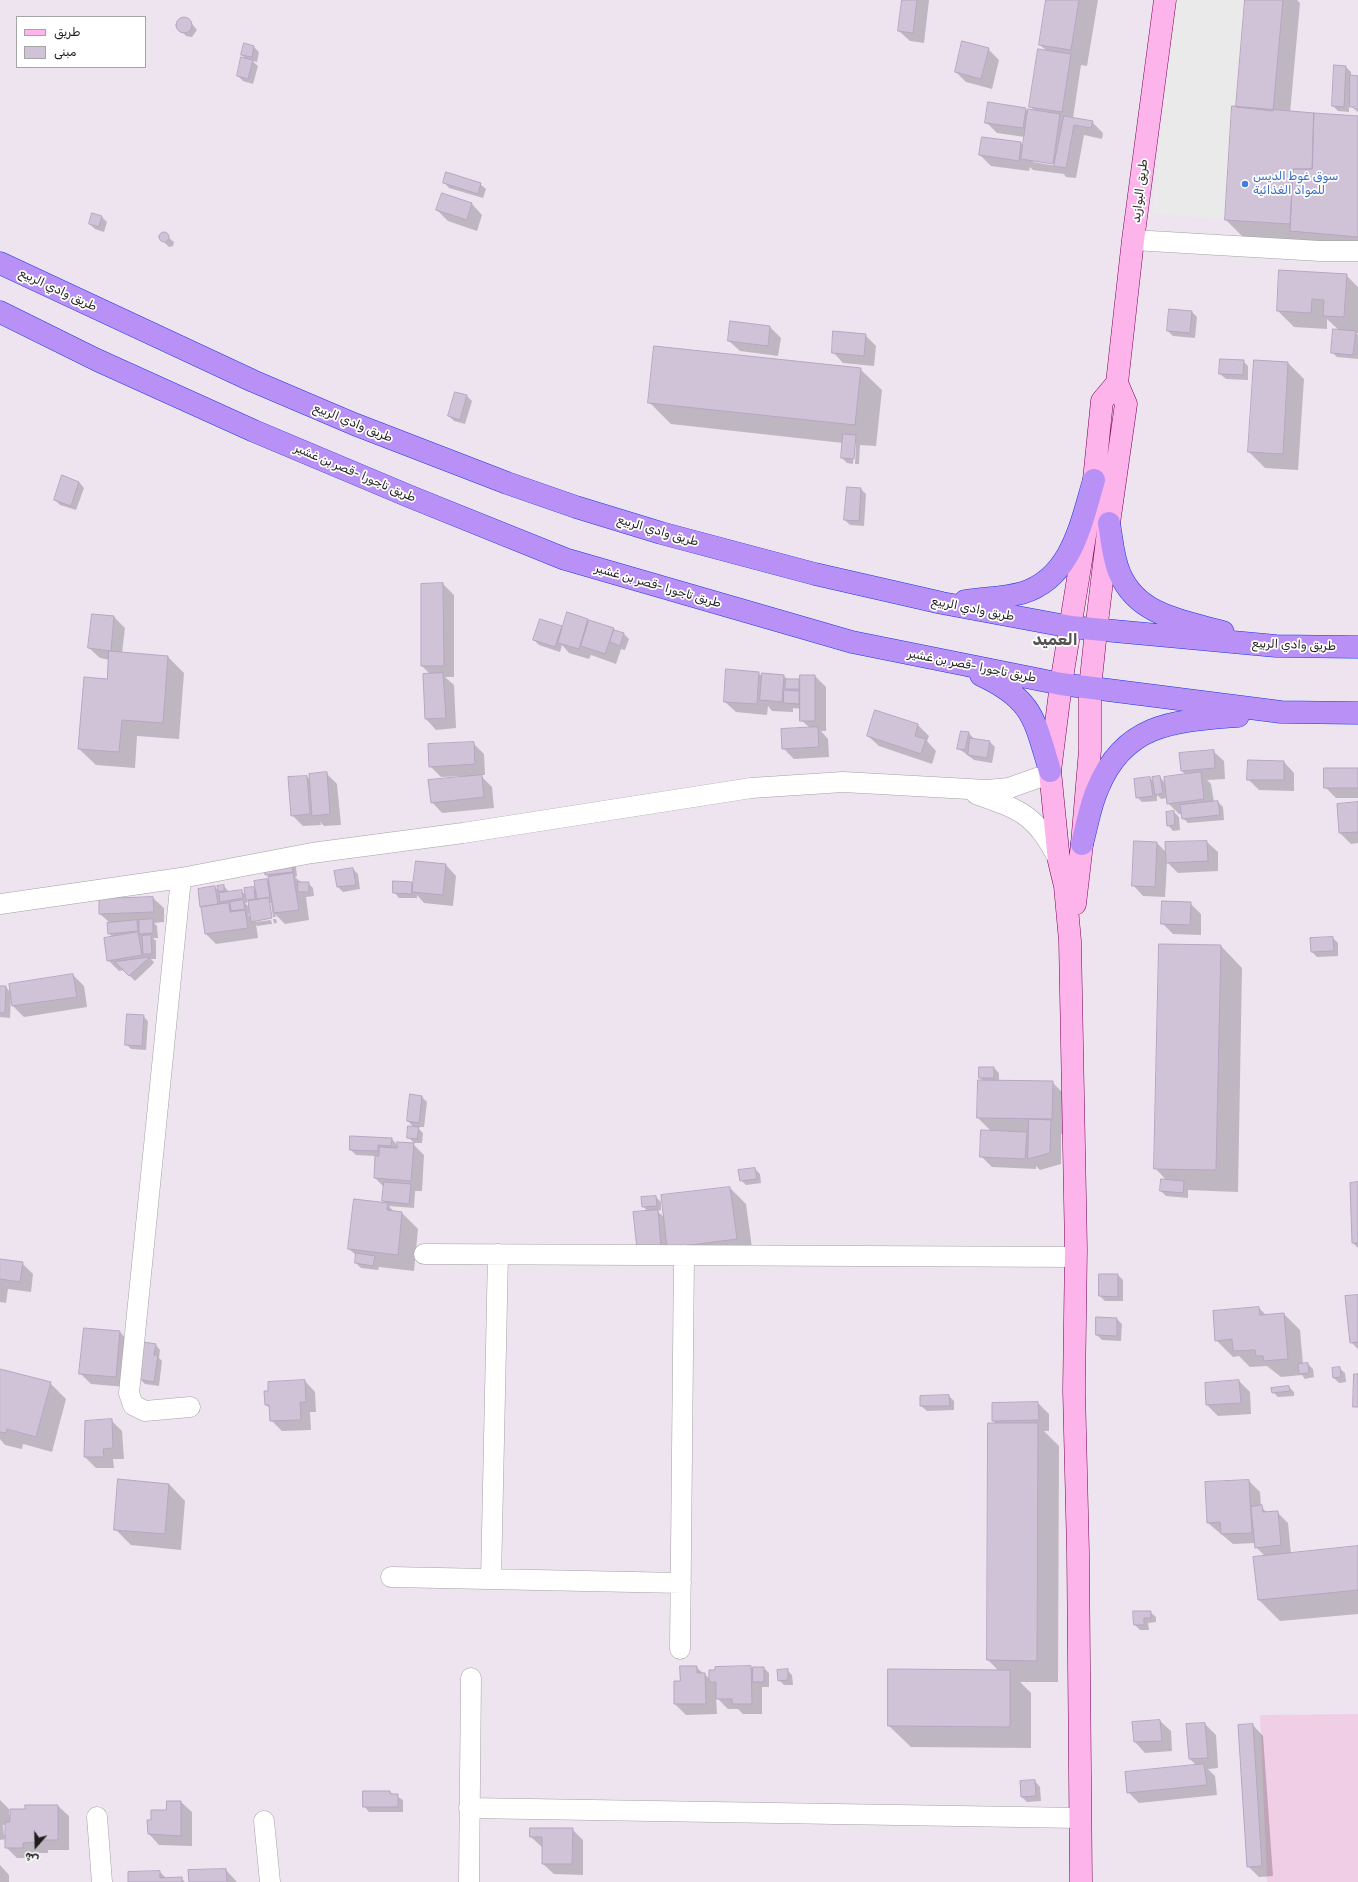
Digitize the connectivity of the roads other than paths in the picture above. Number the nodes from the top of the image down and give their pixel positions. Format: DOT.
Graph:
graph roads {
  1 [pos="1165,0"];
  2 [pos="1133,240"];
  3 [pos="1358,251"];
  4 [pos="0,262"];
  5 [pos="0,312"];
  6 [pos="1117,383"];
  7 [pos="1094,480"];
  8 [pos="1109,523"];
  9 [pos="942,603"];
  10 [pos="1071,627"];
  11 [pos="1096,630"];
  12 [pos="1276,646"];
  13 [pos="1358,647"];
  14 [pos="953,662"];
  15 [pos="1061,684"];
  16 [pos="1090,688"];
  17 [pos="1281,712"];
  18 [pos="1358,713"];
  19 [pos="1050,773"];
  20 [pos="963,790"];
  21 [pos="1082,844"];
  22 [pos="1059,861"];
  23 [pos="181,878"];
  24 [pos="0,904"];
  25 [pos="1070,941"];
  26 [pos="424,1254"];
  27 [pos="498,1254"];
  28 [pos="684,1255"];
  29 [pos="1076,1257"];
  30 [pos="190,1407"];
  31 [pos="391,1576"];
  32 [pos="492,1579"];
  33 [pos="680,1583"];
  34 [pos="680,1649"];
  35 [pos="471,1678"];
  36 [pos="469,1808"];
  37 [pos="97,1817"];
  38 [pos="1080,1818"];
  39 [pos="264,1821"];
  40 [pos="102,1882"];
  41 [pos="270,1882"];
  42 [pos="469,1882"];
  43 [pos="1081,1882"];
  1 -- 2 [label="main road, طريق البوازيد"];
  2 -- 3 [label="street"];
  2 -- 6 [label="main road, طريق البوازيد"];
  4 -- 9 [label="highway, طريق وادي الربيع"];
  5 -- 14 [label="highway, طريق تاجورا -قصر بن غشير"];
  6 -- 7 [label="main road"];
  6 -- 8 [label="main road"];
  7 -- 9 [label="highway"];
  7 -- 10 [label="main road"];
  8 -- 11 [label="main road"];
  8 -- 12 [label="highway"];
  9 -- 10 [label="highway, طريق وادي الربيع"];
  10 -- 11 [label="highway, طريق وادي الربيع"];
  10 -- 15 [label="main road"];
  11 -- 12 [label="highway, طريق وادي الربيع"];
  11 -- 16 [label="main road"];
  12 -- 13 [label="highway, طريق وادي الربيع"];
  14 -- 15 [label="highway, طريق تاجورا -قصر بن غشير"];
  14 -- 19 [label="highway"];
  15 -- 16 [label="highway, طريق تاجورا -قصر بن غشير"];
  15 -- 19 [label="main road"];
  16 -- 17 [label="highway, طريق تاجورا -قصر بن غشير"];
  16 -- 21 [label="main road"];
  17 -- 18 [label="highway, طريق تاجورا -قصر بن غشير"];
  17 -- 21 [label="highway"];
  19 -- 20 [label="street"];
  19 -- 22 [label="main road"];
  20 -- 22 [label="street"];
  20 -- 23 [label="street"];
  21 -- 25 [label="main road"];
  22 -- 25 [label="main road"];
  23 -- 24 [label="street"];
  23 -- 30 [label="street"];
  25 -- 29 [label="main road"];
  26 -- 27 [label="street"];
  27 -- 28 [label="street"];
  27 -- 32 [label="street"];
  28 -- 29 [label="street"];
  28 -- 33 [label="street"];
  29 -- 38 [label="main road"];
  31 -- 32 [label="street"];
  32 -- 33 [label="street"];
  33 -- 34 [label="street"];
  35 -- 36 [label="street"];
  36 -- 38 [label="street"];
  36 -- 42 [label="street"];
  37 -- 40 [label="street"];
  38 -- 43 [label="main road"];
  39 -- 41 [label="street"];
}
